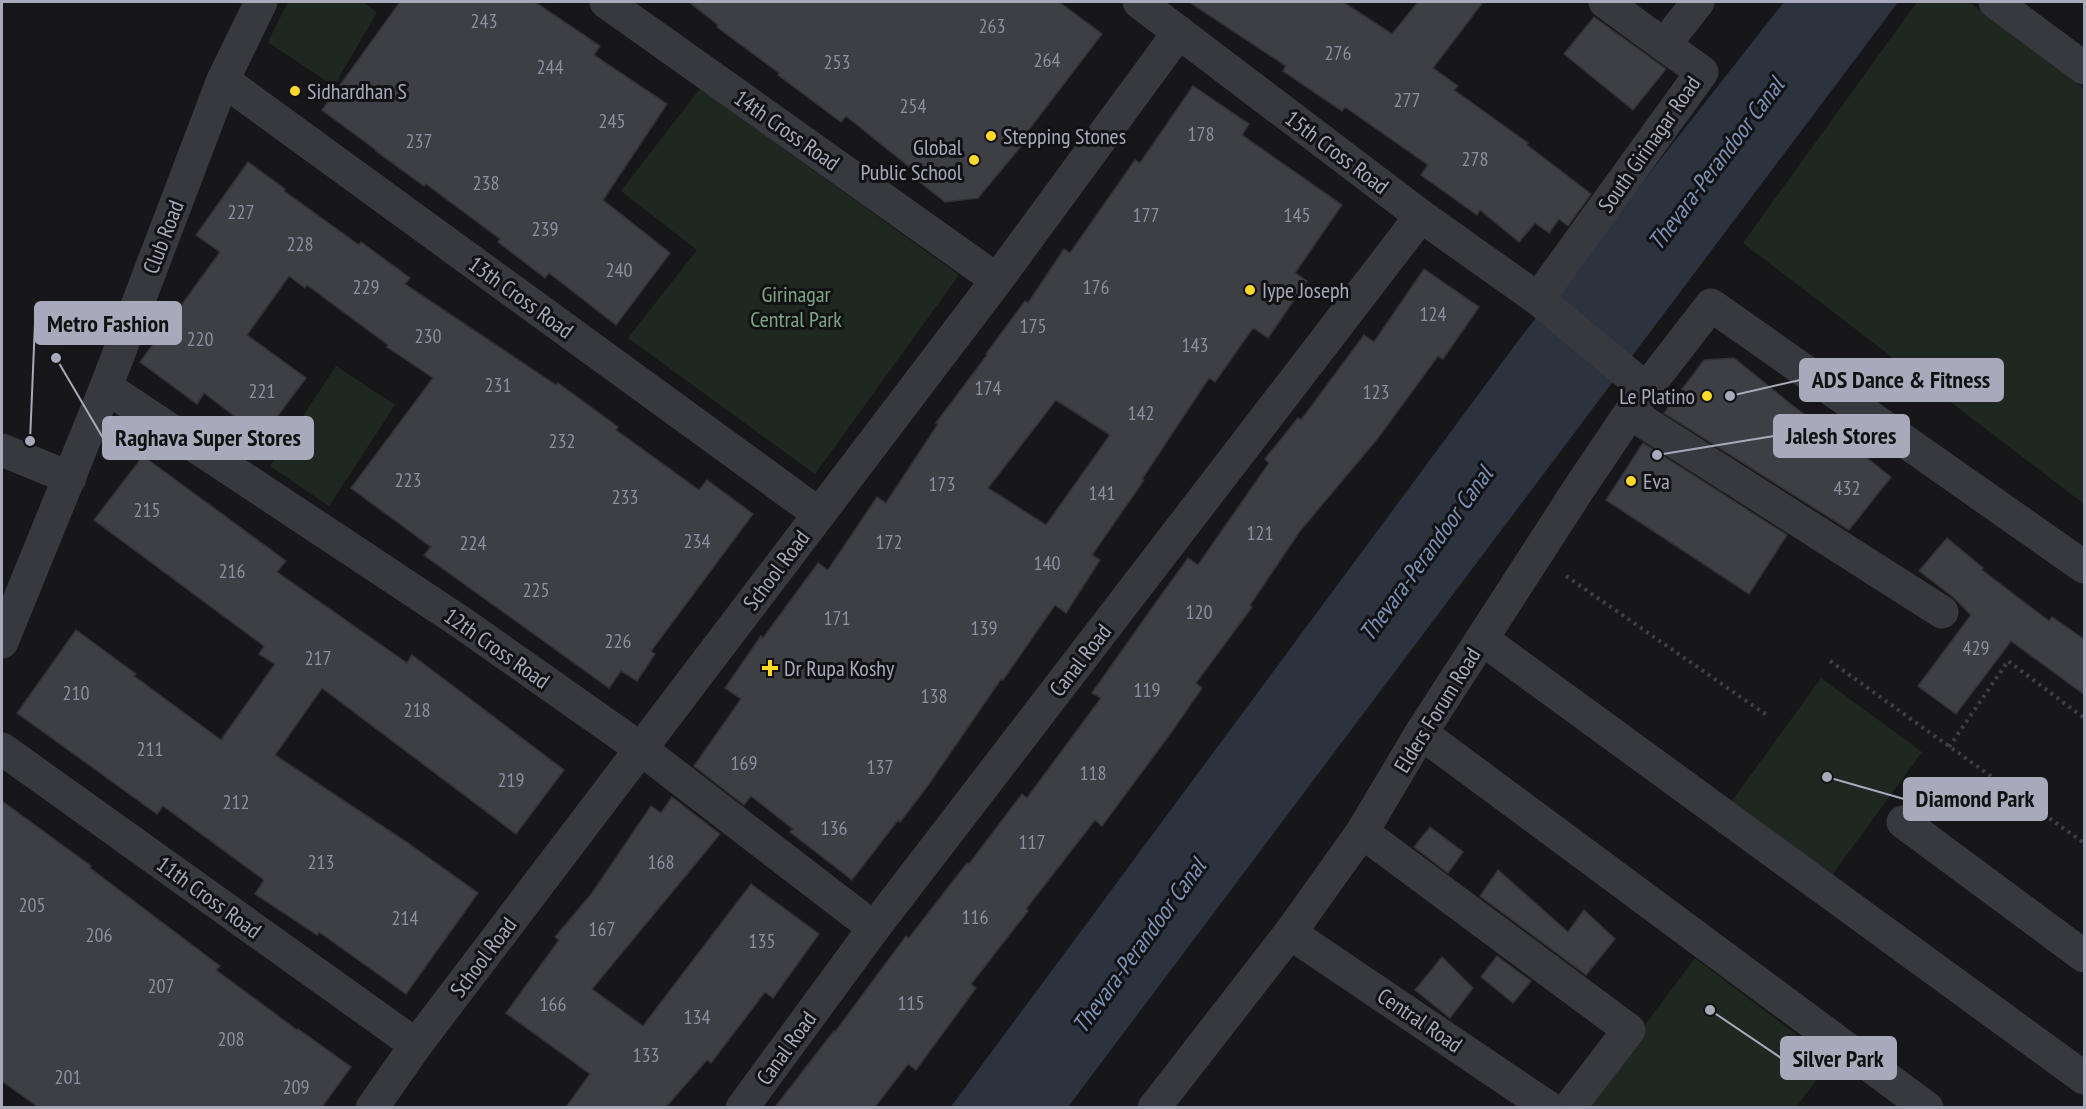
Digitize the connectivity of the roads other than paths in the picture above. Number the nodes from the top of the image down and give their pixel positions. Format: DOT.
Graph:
graph roads {
  1 [pos="261,2"];
  2 [pos="606,2"];
  3 [pos="1139,2"];
  4 [pos="1605,2"];
  5 [pos="1698,2"];
  6 [pos="1995,2"];
  7 [pos="1179,32"];
  8 [pos="1664,45"];
  9 [pos="2085,68"];
  10 [pos="223,80"];
  11 [pos="1421,216"];
  12 [pos="997,280"];
  13 [pos="1538,299"];
  14 [pos="106,387"];
  15 [pos="1638,401"];
  16 [pos="2,450"];
  17 [pos="70,478"];
  18 [pos="819,514"];
  19 [pos="2085,567"];
  20 [pos="1942,612"];
  21 [pos="1482,639"];
  22 [pos="2,642"];
  23 [pos="1421,732"];
  24 [pos="2,749"];
  25 [pos="641,749"];
  26 [pos="1903,822"];
  27 [pos="1362,832"];
  28 [pos="874,928"];
  29 [pos="1290,933"];
  30 [pos="2085,956"];
  31 [pos="416,1045"];
  32 [pos="2085,1078"];
  33 [pos="372,1107"];
  34 [pos="742,1107"];
  35 [pos="1154,1107"];
  36 [pos="1549,1107"];
  37 [pos="1569,1107"];
  38 [pos="1927,1107"];
  1 -- 10 [label="street, Club Road"];
  2 -- 12 [label="street, 14th Cross Road"];
  3 -- 7 [label="street, 15th Cross Road"];
  4 -- 8 [label="street"];
  5 -- 8 [label="street, South Girinagar Road"];
  6 -- 9 [label="street"];
  7 -- 11 [label="street, 15th Cross Road"];
  7 -- 12 [label="street, School Road"];
  8 -- 13 [label="street, South Girinagar Road"];
  10 -- 14 [label="street, Club Road"];
  10 -- 18 [label="street, 13th Cross Road"];
  11 -- 13 [label="street, 15th Cross Road"];
  11 -- 28 [label="street, Canal Road"];
  12 -- 18 [label="street, School Road"];
  13 -- 15 [label="street, 15th Cross Road"];
  14 -- 17 [label="street, Club Road"];
  14 -- 25 [label="street, 12th Cross Road"];
  15 -- 19 [label="street, Elders Forum Road"];
  15 -- 20 [label="street, 15th Cross Road"];
  15 -- 21 [label="street, Elders Forum Road"];
  16 -- 17 [label="street"];
  17 -- 22 [label="street, Club Road"];
  18 -- 25 [label="street, School Road"];
  21 -- 23 [label="street, Elders Forum Road"];
  21 -- 32 [label="street"];
  23 -- 27 [label="street, Elders Forum Road"];
  23 -- 38 [label="street"];
  24 -- 31 [label="street, 11th Cross Road"];
  25 -- 28 [label="street, 12th Cross Road"];
  25 -- 31 [label="street, School Road"];
  26 -- 30 [label="street"];
  27 -- 29 [label="street, Elders Forum Road"];
  27 -- 37 [label="street"];
  28 -- 34 [label="street, Canal Road"];
  29 -- 35 [label="street, Elders Forum Road"];
  29 -- 36 [label="street, Central Road"];
  31 -- 33 [label="street, School Road"];
}
